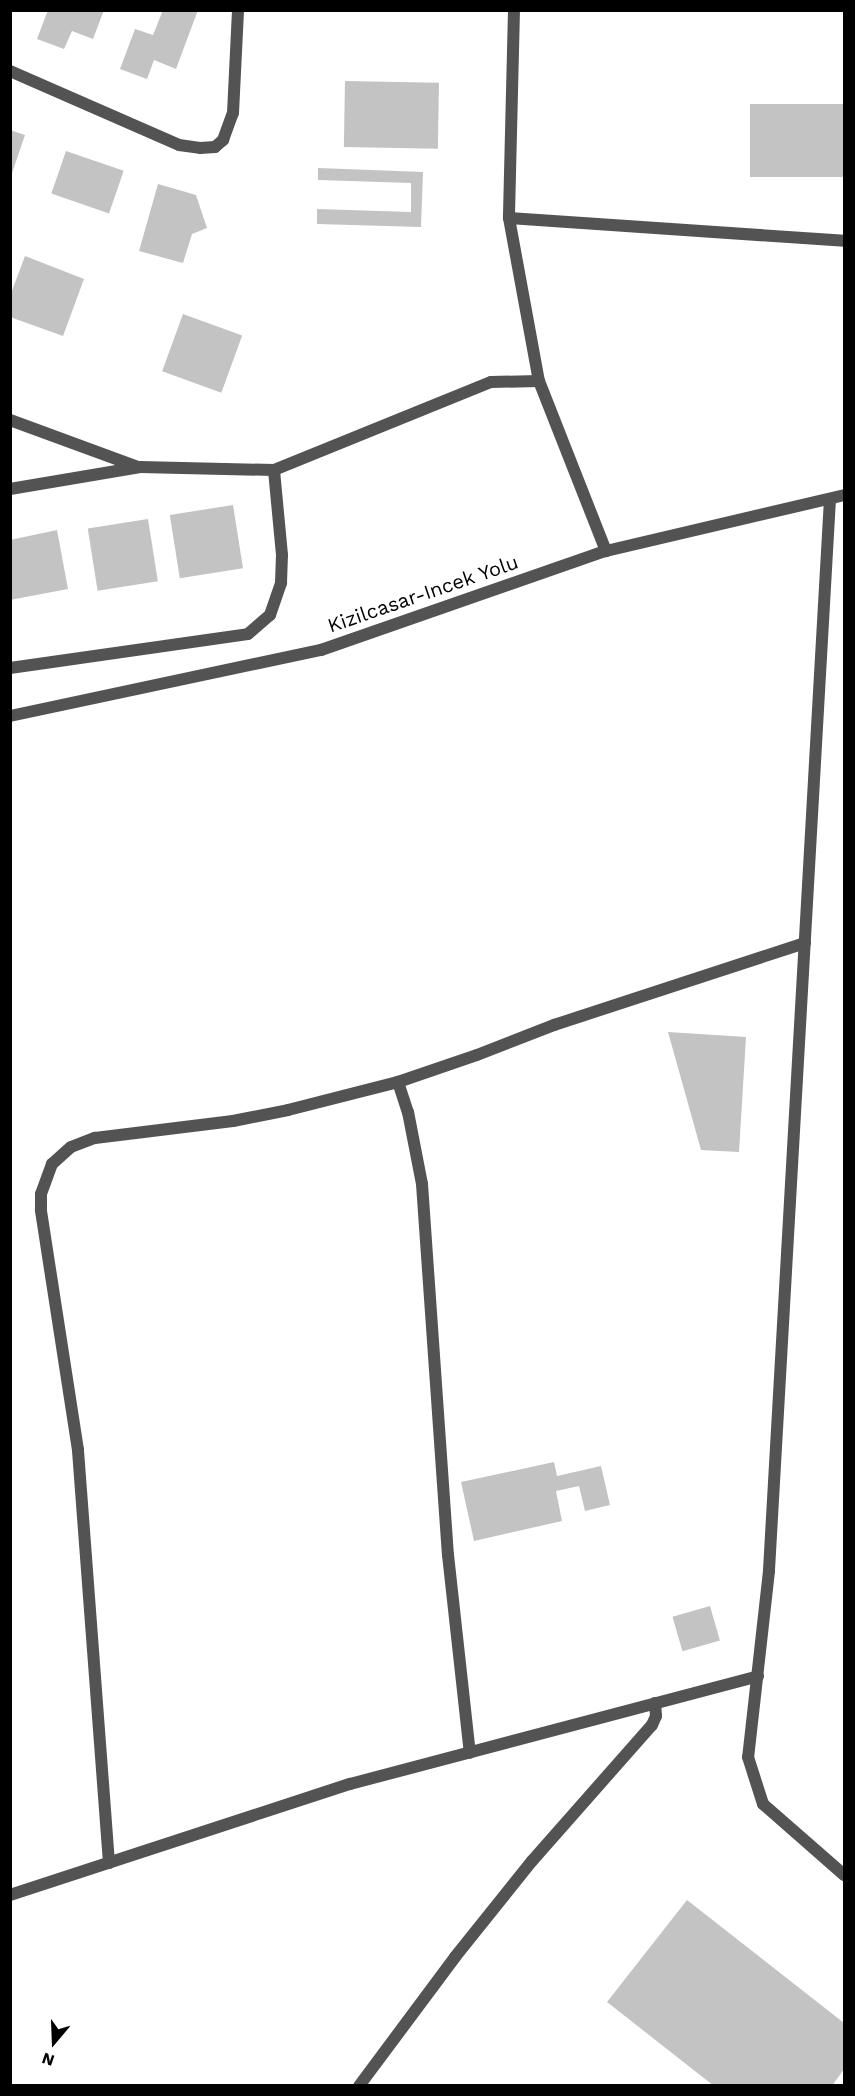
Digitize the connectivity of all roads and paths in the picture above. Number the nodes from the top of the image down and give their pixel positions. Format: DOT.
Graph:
graph roads {
  1 [pos="238,10"];
  2 [pos="514,10"];
  3 [pos="10,71"];
  4 [pos="509,218"];
  5 [pos="844,241"];
  6 [pos="539,381"];
  7 [pos="10,420"];
  8 [pos="140,467"];
  9 [pos="274,470"];
  10 [pos="10,489"];
  11 [pos="844,495"];
  12 [pos="830,499"];
  13 [pos="606,551"];
  14 [pos="10,668"];
  15 [pos="10,716"];
  16 [pos="805,943"];
  17 [pos="398,1082"];
  18 [pos="758,1676"];
  19 [pos="655,1703"];
  20 [pos="470,1752"];
  21 [pos="109,1863"];
  22 [pos="844,1875"];
  23 [pos="10,1895"];
  24 [pos="359,2085"];
  1 -- 3 [label="street"];
  2 -- 4 [label="street"];
  4 -- 5 [label="street"];
  4 -- 6 [label="street"];
  6 -- 9 [label="street"];
  6 -- 13 [label="street"];
  7 -- 8 [label="street"];
  8 -- 9 [label="street"];
  8 -- 10 [label="street"];
  9 -- 14 [label="street"];
  11 -- 12 [label="street, Kizilcasar-Incek Yolu"];
  12 -- 13 [label="street, Kizilcasar-Incek Yolu"];
  12 -- 16 [label="street"];
  13 -- 15 [label="street, Kizilcasar-Incek Yolu"];
  16 -- 17 [label="street"];
  16 -- 18 [label="street"];
  17 -- 20 [label="street"];
  17 -- 21 [label="street"];
  18 -- 19 [label="street"];
  18 -- 22 [label="street"];
  19 -- 20 [label="street"];
  19 -- 24 [label="street"];
  20 -- 21 [label="street"];
  21 -- 23 [label="street"];
}
